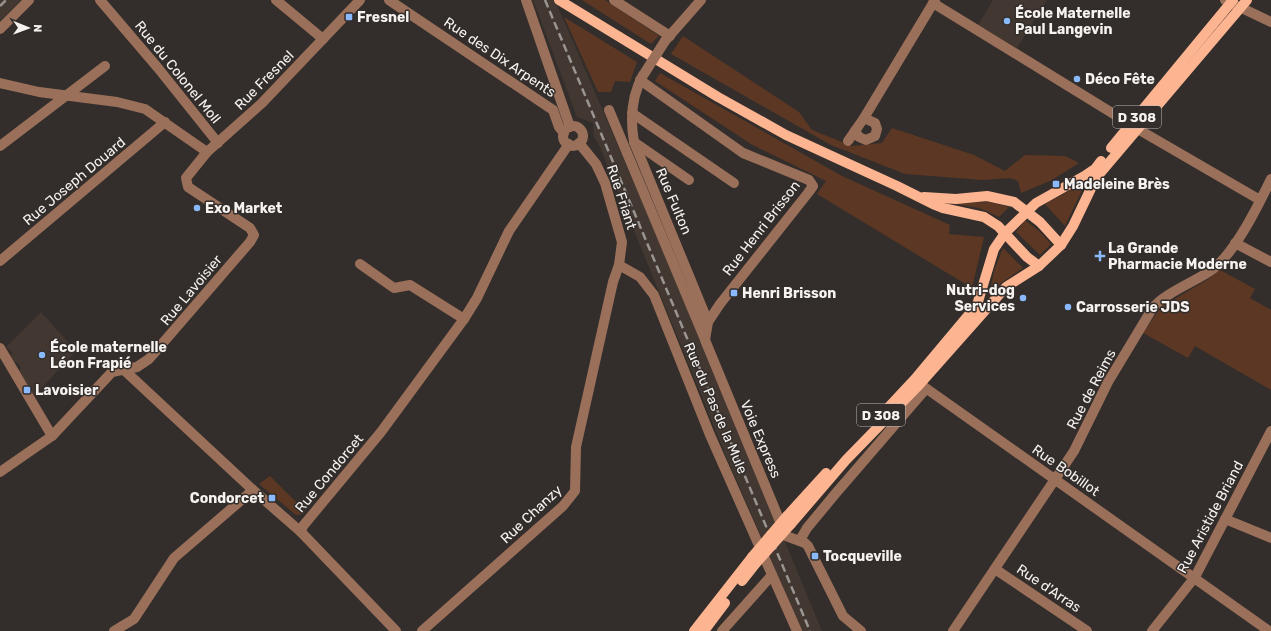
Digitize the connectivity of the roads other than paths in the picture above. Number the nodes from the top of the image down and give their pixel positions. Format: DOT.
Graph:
graph roads {
  1 [pos="29,0"];
  2 [pos="100,0"];
  3 [pos="276,0"];
  4 [pos="360,0"];
  5 [pos="389,0"];
  6 [pos="559,0"];
  7 [pos="614,0"];
  8 [pos="701,0"];
  9 [pos="934,2"];
  10 [pos="1235,2"];
  11 [pos="528,4"];
  12 [pos="1271,22"];
  13 [pos="0,29"];
  14 [pos="323,39"];
  15 [pos="667,39"];
  16 [pos="105,66"];
  17 [pos="641,81"];
  18 [pos="0,83"];
  19 [pos="66,96"];
  20 [pos="560,97"];
  21 [pos="551,108"];
  22 [pos="609,110"];
  23 [pos="632,113"];
  24 [pos="864,118"];
  25 [pos="165,122"];
  26 [pos="1133,126"];
  27 [pos="567,130"];
  28 [pos="855,131"];
  29 [pos="848,141"];
  30 [pos="634,142"];
  31 [pos="218,143"];
  32 [pos="580,143"];
  33 [pos="569,144"];
  34 [pos="0,146"];
  35 [pos="207,152"];
  36 [pos="186,178"];
  37 [pos="1271,179"];
  38 [pos="689,180"];
  39 [pos="734,183"];
  40 [pos="920,196"];
  41 [pos="1260,200"];
  42 [pos="1027,210"];
  43 [pos="1005,233"];
  44 [pos="1236,243"];
  45 [pos="1061,245"];
  46 [pos="0,261"];
  47 [pos="1271,262"];
  48 [pos="360,264"];
  49 [pos="619,265"];
  50 [pos="1039,266"];
  51 [pos="464,319"];
  52 [pos="708,322"];
  53 [pos="704,338"];
  54 [pos="0,348"];
  55 [pos="123,369"];
  56 [pos="922,388"];
  57 [pos="1271,431"];
  58 [pos="52,436"];
  59 [pos="0,472"];
  60 [pos="1055,480"];
  61 [pos="253,490"];
  62 [pos="1225,519"];
  63 [pos="789,520"];
  64 [pos="301,532"];
  65 [pos="1271,538"];
  66 [pos="800,540"];
  67 [pos="755,560"];
  68 [pos="995,569"];
  69 [pos="772,575"];
  70 [pos="1195,578"];
  71 [pos="114,631"];
  72 [pos="396,631"];
  73 [pos="422,631"];
  74 [pos="694,631"];
  75 [pos="704,631"];
  76 [pos="722,631"];
  77 [pos="797,631"];
  78 [pos="861,631"];
  79 [pos="953,631"];
  80 [pos="1087,631"];
  81 [pos="1152,631"];
  82 [pos="1269,631"];
  1 -- 13 [label="street"];
  2 -- 31 [label="street, Rue du Colonel Moll"];
  3 -- 14 [label="street"];
  4 -- 14 [label="street, Rue Fresnel"];
  5 -- 21 [label="street, Rue des Dix Arpents"];
  6 -- 40 [label="main road"];
  7 -- 15 [label="street"];
  8 -- 15 [label="street"];
  9 -- 24 [label="street"];
  9 -- 26 [label="street"];
  10 -- 12 [label="street"];
  10 -- 26 [label="main road, D 308"];
  11 -- 20 [label="street"];
  14 -- 31 [label="street, Rue Fresnel"];
  15 -- 17 [label="street, bridge"];
  16 -- 19 [label="street"];
  17 -- 23 [label="street, Rue Fulton"];
  17 -- 52 [label="street, Rue Henri Brisson"];
  18 -- 19 [label="street"];
  19 -- 25 [label="street"];
  19 -- 34 [label="street"];
  20 -- 21 [label="street"];
  20 -- 27 [label="street"];
  21 -- 27 [label="street, Rue des Dix Arpents"];
  22 -- 53 [label="street"];
  23 -- 30 [label="street, Rue Fulton"];
  23 -- 39 [label="street"];
  24 -- 28 [label="street"];
  24 -- 28 [label="street"];
  25 -- 35 [label="street"];
  25 -- 46 [label="street, Rue Joseph Douard"];
  26 -- 41 [label="street"];
  26 -- 42 [label="main road, D 308"];
  26 -- 45 [label="main road"];
  27 -- 32 [label="street"];
  27 -- 33 [label="street"];
  28 -- 29 [label="street"];
  30 -- 38 [label="street"];
  30 -- 52 [label="street, Rue Fulton"];
  31 -- 35 [label="street, Rue Fresnel"];
  32 -- 33 [label="street"];
  32 -- 49 [label="street, Rue Friant"];
  33 -- 51 [label="street, Rue Condorcet"];
  35 -- 36 [label="street, Rue Fresnel"];
  36 -- 55 [label="street, Rue Lavoisier"];
  37 -- 41 [label="street, Rue de Reims"];
  40 -- 42 [label="main road"];
  40 -- 43 [label="main road"];
  41 -- 44 [label="street, Rue de Reims"];
  42 -- 43 [label="main road, D 308"];
  42 -- 45 [label="main road"];
  43 -- 50 [label="main road"];
  43 -- 63 [label="main road, D 308"];
  44 -- 47 [label="street"];
  44 -- 60 [label="street, Rue de Reims"];
  45 -- 50 [label="main road"];
  48 -- 51 [label="street"];
  49 -- 69 [label="street, Rue du Pas de la Mule"];
  49 -- 73 [label="street, Rue Chanzy"];
  50 -- 56 [label="main road"];
  51 -- 64 [label="street, Rue Condorcet"];
  52 -- 53 [label="street, Rue Henri Brisson"];
  53 -- 66 [label="street, Voie Express"];
  54 -- 58 [label="street"];
  55 -- 58 [label="street, Rue Lavoisier"];
  55 -- 61 [label="street, Rue Condorcet"];
  56 -- 60 [label="street, Rue Bobillot"];
  56 -- 63 [label="main road, D 308"];
  56 -- 66 [label="street"];
  57 -- 62 [label="street, Rue Aristide Briand"];
  58 -- 59 [label="street, Rue Lavoisier"];
  60 -- 68 [label="street, Rue de Reims"];
  60 -- 70 [label="street, Rue Bobillot"];
  61 -- 64 [label="street, Rue Condorcet"];
  61 -- 71 [label="street"];
  62 -- 65 [label="street"];
  62 -- 70 [label="street, Rue Aristide Briand"];
  63 -- 67 [label="main road, D 308, bridge"];
  64 -- 72 [label="street"];
  66 -- 78 [label="street"];
  67 -- 74 [label="main road, D 308"];
  67 -- 75 [label="main road, D 308"];
  68 -- 79 [label="street, Rue de Reims"];
  68 -- 80 [label="street, Rue d'Arras"];
  69 -- 76 [label="street"];
  69 -- 77 [label="street, Rue du Pas de la Mule"];
  70 -- 81 [label="street, Rue Aristide Briand"];
  70 -- 82 [label="street, Rue Bobillot"];
}
